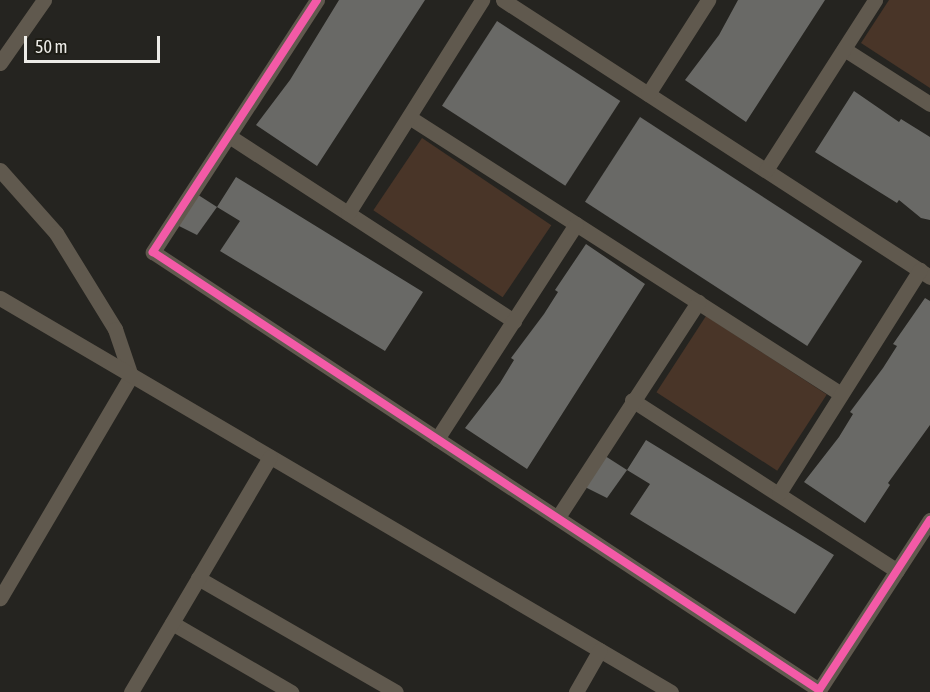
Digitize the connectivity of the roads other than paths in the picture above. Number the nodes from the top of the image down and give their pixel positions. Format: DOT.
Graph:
graph roads {
  1 [pos="44,0"];
  2 [pos="317,0"];
  3 [pos="482,0"];
  4 [pos="503,0"];
  5 [pos="708,0"];
  6 [pos="875,0"];
  7 [pos="844,49"];
  8 [pos="0,63"];
  9 [pos="648,94"];
  10 [pos="930,105"];
  11 [pos="409,117"];
  12 [pos="229,136"];
  13 [pos="0,170"];
  14 [pos="766,170"];
  15 [pos="348,213"];
  16 [pos="576,224"];
  17 [pos="925,273"];
  18 [pos="1,300"];
  19 [pos="698,302"];
  20 [pos="514,321"];
  21 [pos="131,376"];
  22 [pos="841,394"];
  23 [pos="632,400"];
  24 [pos="437,439"];
  25 [pos="270,457"];
  26 [pos="779,493"];
  27 [pos="558,517"];
  28 [pos="930,520"];
  29 [pos="897,571"];
  30 [pos="198,578"];
  31 [pos="0,598"];
  32 [pos="172,623"];
  33 [pos="600,650"];
  34 [pos="131,692"];
  35 [pos="291,692"];
  36 [pos="396,692"];
  37 [pos="576,692"];
  38 [pos="671,692"];
  1 -- 8 [label="street"];
  2 -- 12 [label="street"];
  3 -- 11 [label="street"];
  4 -- 9 [label="street"];
  5 -- 9 [label="street"];
  6 -- 7 [label="street"];
  7 -- 10 [label="street"];
  7 -- 14 [label="street"];
  9 -- 14 [label="street"];
  11 -- 15 [label="street"];
  11 -- 16 [label="street"];
  12 -- 15 [label="street"];
  12 -- 24 [label="street"];
  13 -- 21 [label="street"];
  14 -- 17 [label="street"];
  15 -- 20 [label="street"];
  16 -- 19 [label="street"];
  16 -- 20 [label="street"];
  17 -- 22 [label="street"];
  18 -- 21 [label="street"];
  19 -- 22 [label="street"];
  19 -- 23 [label="street"];
  20 -- 24 [label="street"];
  21 -- 25 [label="street"];
  21 -- 31 [label="street"];
  22 -- 26 [label="street"];
  23 -- 26 [label="street"];
  23 -- 27 [label="street"];
  24 -- 27 [label="street"];
  25 -- 30 [label="street"];
  25 -- 33 [label="street"];
  26 -- 29 [label="street"];
  27 -- 29 [label="street"];
  28 -- 29 [label="street"];
  30 -- 32 [label="street"];
  30 -- 36 [label="street"];
  32 -- 34 [label="street"];
  32 -- 35 [label="street"];
  33 -- 37 [label="street"];
  33 -- 38 [label="street"];
}
